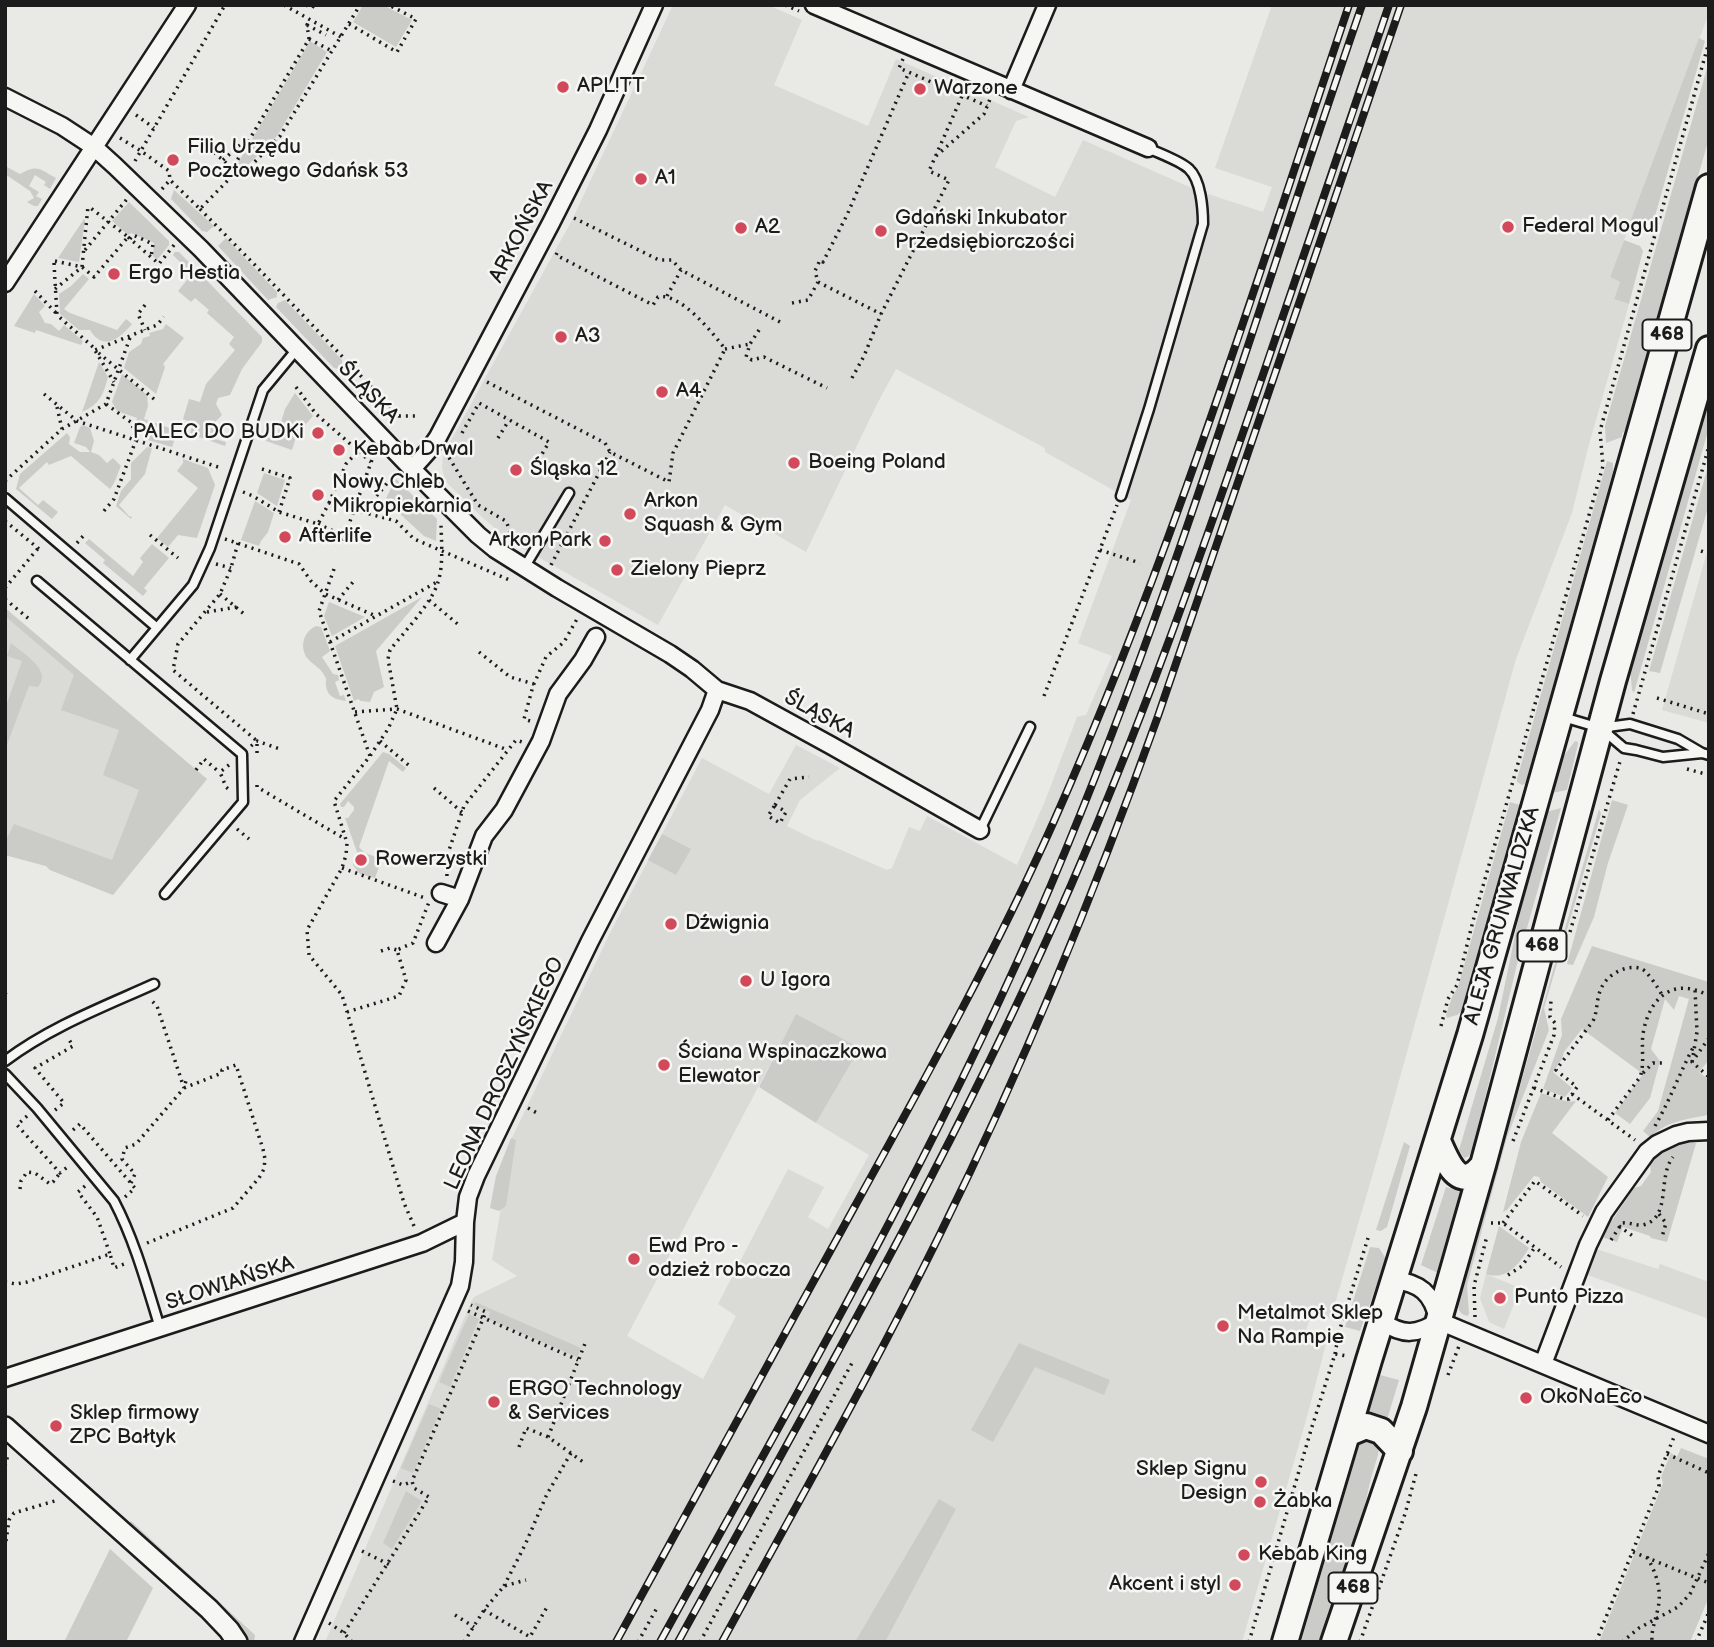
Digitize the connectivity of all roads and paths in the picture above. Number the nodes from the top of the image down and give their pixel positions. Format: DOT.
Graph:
graph roads {
  1 [pos="187,5"];
  2 [pos="225,5"];
  3 [pos="284,5"];
  4 [pos="306,5"];
  5 [pos="314,5"];
  6 [pos="360,5"];
  7 [pos="389,5"];
  8 [pos="654,5"];
  9 [pos="814,5"];
  10 [pos="1047,5"];
  11 [pos="308,22"];
  12 [pos="349,24"];
  13 [pos="326,35"];
  14 [pos="341,37"];
  15 [pos="309,39"];
  16 [pos="1709,42"];
  17 [pos="332,51"];
  18 [pos="904,56"];
  19 [pos="909,72"];
  20 [pos="1011,90"];
  21 [pos="962,96"];
  22 [pos="5,97"];
  23 [pos="990,101"];
  24 [pos="988,107"];
  25 [pos="135,114"];
  26 [pos="154,128"];
  27 [pos="119,137"];
  28 [pos="203,144"];
  29 [pos="240,145"];
  30 [pos="94,147"];
  31 [pos="1148,148"];
  32 [pos="141,151"];
  33 [pos="935,157"];
  34 [pos="223,160"];
  35 [pos="131,168"];
  36 [pos="233,171"];
  37 [pos="170,180"];
  38 [pos="1709,187"];
  39 [pos="158,194"];
  40 [pos="128,197"];
  41 [pos="200,209"];
  42 [pos="574,218"];
  43 [pos="108,222"];
  44 [pos="129,238"];
  45 [pos="176,244"];
  46 [pos="84,251"];
  47 [pos="556,255"];
  48 [pos="151,258"];
  49 [pos="159,264"];
  50 [pos="103,266"];
  51 [pos="82,267"];
  52 [pos="681,270"];
  53 [pos="110,271"];
  54 [pos="151,274"];
  55 [pos="818,282"];
  56 [pos="5,283"];
  57 [pos="55,289"];
  58 [pos="35,291"];
  59 [pos="283,294"];
  60 [pos="667,296"];
  61 [pos="277,300"];
  62 [pos="792,303"];
  63 [pos="145,305"];
  64 [pos="881,314"];
  65 [pos="57,315"];
  66 [pos="164,317"];
  67 [pos="782,323"];
  68 [pos="145,330"];
  69 [pos="759,330"];
  70 [pos="131,335"];
  71 [pos="750,344"];
  72 [pos="297,349"];
  73 [pos="725,349"];
  74 [pos="1709,349"];
  75 [pos="94,350"];
  76 [pos="349,363"];
  77 [pos="119,369"];
  78 [pos="341,370"];
  79 [pos="852,378"];
  80 [pos="114,382"];
  81 [pos="487,382"];
  82 [pos="296,387"];
  83 [pos="827,388"];
  84 [pos="44,394"];
  85 [pos="154,399"];
  86 [pos="106,404"];
  87 [pos="57,406"];
  88 [pos="418,416"];
  89 [pos="509,420"];
  90 [pos="77,421"];
  91 [pos="62,429"];
  92 [pos="461,435"];
  93 [pos="498,438"];
  94 [pos="136,440"];
  95 [pos="455,446"];
  96 [pos="358,451"];
  97 [pos="375,452"];
  98 [pos="610,452"];
  99 [pos="538,461"];
  100 [pos="371,462"];
  101 [pos="221,468"];
  102 [pos="262,469"];
  103 [pos="412,469"];
  104 [pos="396,473"];
  105 [pos="5,481"];
  106 [pos="230,487"];
  107 [pos="569,493"];
  108 [pos="1121,496"];
  109 [pos="5,498"];
  110 [pos="329,503"];
  111 [pos="354,509"];
  112 [pos="104,511"];
  113 [pos="279,512"];
  114 [pos="363,512"];
  115 [pos="441,520"];
  116 [pos="5,521"];
  117 [pos="318,524"];
  118 [pos="50,535"];
  119 [pos="84,535"];
  120 [pos="150,536"];
  121 [pos="514,542"];
  122 [pos="77,543"];
  123 [pos="39,549"];
  124 [pos="1100,550"];
  125 [pos="1701,551"];
  126 [pos="441,552"];
  127 [pos="1709,554"];
  128 [pos="178,558"];
  129 [pos="1140,563"];
  130 [pos="524,568"];
  131 [pos="334,569"];
  132 [pos="549,570"];
  133 [pos="37,581"];
  134 [pos="439,581"];
  135 [pos="353,582"];
  136 [pos="514,583"];
  137 [pos="5,588"];
  138 [pos="220,593"];
  139 [pos="325,594"];
  140 [pos="5,599"];
  141 [pos="338,600"];
  142 [pos="429,600"];
  143 [pos="237,607"];
  144 [pos="205,612"];
  145 [pos="244,614"];
  146 [pos="376,616"];
  147 [pos="29,620"];
  148 [pos="460,626"];
  149 [pos="156,627"];
  150 [pos="596,637"];
  151 [pos="330,642"];
  152 [pos="479,652"];
  153 [pos="130,660"];
  154 [pos="534,684"];
  155 [pos="718,690"];
  156 [pos="1044,696"];
  157 [pos="1657,698"];
  158 [pos="397,709"];
  159 [pos="355,712"];
  160 [pos="1709,714"];
  161 [pos="1560,716"];
  162 [pos="1030,727"];
  163 [pos="1600,728"];
  164 [pos="257,741"];
  165 [pos="380,741"];
  166 [pos="280,749"];
  167 [pos="1705,754"];
  168 [pos="370,757"];
  169 [pos="257,764"];
  170 [pos="412,768"];
  171 [pos="196,770"];
  172 [pos="220,772"];
  173 [pos="257,775"];
  174 [pos="809,777"];
  175 [pos="434,788"];
  176 [pos="775,805"];
  177 [pos="463,813"];
  178 [pos="235,827"];
  179 [pos="980,830"];
  180 [pos="249,839"];
  181 [pos="346,839"];
  182 [pos="342,868"];
  183 [pos="165,894"];
  184 [pos="449,896"];
  185 [pos="436,943"];
  186 [pos="397,950"];
  187 [pos="381,951"];
  188 [pos="154,984"];
  189 [pos="1698,990"];
  190 [pos="5,994"];
  191 [pos="1662,995"];
  192 [pos="10,996"];
  193 [pos="1709,996"];
  194 [pos="147,998"];
  195 [pos="347,1012"];
  196 [pos="1555,1023"];
  197 [pos="1441,1026"];
  198 [pos="67,1036"];
  199 [pos="1709,1038"];
  200 [pos="1693,1046"];
  201 [pos="5,1061"];
  202 [pos="231,1061"];
  203 [pos="1692,1062"];
  204 [pos="1664,1063"];
  205 [pos="236,1065"];
  206 [pos="5,1074"];
  207 [pos="187,1077"];
  208 [pos="1640,1077"];
  209 [pos="1709,1077"];
  210 [pos="184,1088"];
  211 [pos="1534,1088"];
  212 [pos="1572,1094"];
  213 [pos="523,1106"];
  214 [pos="37,1108"];
  215 [pos="537,1113"];
  216 [pos="45,1118"];
  217 [pos="1608,1120"];
  218 [pos="1652,1131"];
  219 [pos="1709,1131"];
  220 [pos="62,1139"];
  221 [pos="1438,1141"];
  222 [pos="1635,1141"];
  223 [pos="1513,1142"];
  224 [pos="1676,1153"];
  225 [pos="79,1157"];
  226 [pos="1483,1165"];
  227 [pos="60,1173"];
  228 [pos="95,1177"];
  229 [pos="131,1183"];
  230 [pos="20,1189"];
  231 [pos="116,1205"];
  232 [pos="1659,1214"];
  233 [pos="1584,1217"];
  234 [pos="465,1222"];
  235 [pos="1503,1223"];
  236 [pos="414,1226"];
  237 [pos="1619,1226"];
  238 [pos="1368,1237"];
  239 [pos="1634,1237"];
  240 [pos="1662,1237"];
  241 [pos="1610,1243"];
  242 [pos="1535,1247"];
  243 [pos="110,1254"];
  244 [pos="136,1255"];
  245 [pos="1560,1266"];
  246 [pos="1508,1275"];
  247 [pos="1394,1280"];
  248 [pos="5,1282"];
  249 [pos="467,1303"];
  250 [pos="469,1312"];
  251 [pos="483,1318"];
  252 [pos="1475,1320"];
  253 [pos="1381,1321"];
  254 [pos="1439,1321"];
  255 [pos="160,1328"];
  256 [pos="586,1341"];
  257 [pos="1335,1354"];
  258 [pos="1354,1358"];
  259 [pos="578,1360"];
  260 [pos="852,1363"];
  261 [pos="1544,1364"];
  262 [pos="5,1378"];
  263 [pos="5,1427"];
  264 [pos="1347,1433"];
  265 [pos="1709,1434"];
  266 [pos="1674,1436"];
  267 [pos="548,1437"];
  268 [pos="519,1447"];
  269 [pos="5,1451"];
  270 [pos="1400,1451"];
  271 [pos="572,1454"];
  272 [pos="1667,1454"];
  273 [pos="586,1464"];
  274 [pos="5,1466"];
  275 [pos="1418,1468"];
  276 [pos="1709,1473"];
  277 [pos="391,1480"];
  278 [pos="412,1481"];
  279 [pos="60,1500"];
  280 [pos="5,1548"];
  281 [pos="360,1550"];
  282 [pos="1633,1552"];
  283 [pos="1709,1553"];
  284 [pos="1647,1557"];
  285 [pos="389,1565"];
  286 [pos="1698,1578"];
  287 [pos="526,1580"];
  288 [pos="1709,1583"];
  289 [pos="504,1586"];
  290 [pos="547,1606"];
  291 [pos="657,1606"];
  292 [pos="484,1610"];
  293 [pos="1709,1612"];
  294 [pos="455,1615"];
  295 [pos="1655,1618"];
  296 [pos="329,1623"];
  297 [pos="474,1627"];
  298 [pos="344,1633"];
  299 [pos="237,1642"];
  300 [pos="303,1642"];
  301 [pos="352,1642"];
  302 [pos="464,1642"];
  303 [pos="638,1642"];
  304 [pos="700,1642"];
  305 [pos="1249,1642"];
  306 [pos="1285,1642"];
  307 [pos="1334,1642"];
  308 [pos="1360,1642"];
  309 [pos="1596,1642"];
  310 [pos="1622,1642"];
  311 [pos="1652,1642"];
  312 [pos="1696,1642"];
  1 -- 30 [label="street"];
  2 -- 26 [label="path"];
  3 -- 11 [label="path"];
  4 -- 5 [label="path"];
  6 -- 12 [label="path"];
  7 -- 12 [label="path"];
  8 -- 103 [label="street, ARKOŃSKA"];
  9 -- 20 [label="street"];
  10 -- 20 [label="street"];
  11 -- 13 [label="path"];
  11 -- 14 [label="path"];
  11 -- 15 [label="path"];
  12 -- 14 [label="path"];
  14 -- 17 [label="path"];
  15 -- 17 [label="path"];
  15 -- 36 [label="path"];
  16 -- 197 [label="path"];
  17 -- 36 [label="path"];
  18 -- 19 [label="path"];
  19 -- 21 [label="path"];
  19 -- 55 [label="path"];
  20 -- 31 [label="street"];
  21 -- 24 [label="path"];
  21 -- 33 [label="path"];
  22 -- 30 [label="street, ŚLĄSKA"];
  23 -- 24 [label="path"];
  24 -- 33 [label="path"];
  25 -- 26 [label="path"];
  26 -- 32 [label="path"];
  27 -- 32 [label="path"];
  28 -- 34 [label="path"];
  29 -- 34 [label="path"];
  30 -- 56 [label="street"];
  30 -- 72 [label="street, ŚLĄSKA"];
  31 -- 108 [label="lane"];
  32 -- 35 [label="path"];
  32 -- 37 [label="path"];
  33 -- 64 [label="path"];
  34 -- 36 [label="path"];
  36 -- 41 [label="path"];
  37 -- 39 [label="path"];
  37 -- 41 [label="path"];
  38 -- 161 [label="main road, ALEJA GRUNWALDZKA / 468"];
  40 -- 43 [label="path"];
  41 -- 59 [label="path"];
  42 -- 52 [label="path"];
  43 -- 44 [label="path"];
  43 -- 46 [label="path"];
  43 -- 46 [label="path"];
  44 -- 48 [label="path"];
  44 -- 48 [label="path"];
  44 -- 50 [label="path"];
  45 -- 49 [label="path"];
  46 -- 51 [label="path"];
  47 -- 60 [label="path"];
  48 -- 49 [label="path"];
  49 -- 54 [label="path"];
  50 -- 51 [label="path"];
  50 -- 53 [label="path"];
  51 -- 57 [label="path"];
  51 -- 57 [label="path"];
  52 -- 60 [label="path"];
  52 -- 67 [label="path"];
  55 -- 62 [label="path"];
  55 -- 64 [label="path"];
  57 -- 65 [label="path"];
  58 -- 65 [label="path"];
  59 -- 61 [label="path"];
  59 -- 76 [label="path"];
  60 -- 73 [label="path"];
  63 -- 68 [label="path"];
  64 -- 79 [label="path"];
  65 -- 75 [label="path"];
  66 -- 68 [label="path"];
  68 -- 70 [label="path"];
  69 -- 71 [label="path"];
  70 -- 75 [label="path"];
  70 -- 77 [label="path"];
  71 -- 73 [label="path"];
  71 -- 83 [label="path"];
  72 -- 103 [label="street, ŚLĄSKA"];
  72 -- 106 [label="lane"];
  73 -- 98 [label="path"];
  74 -- 163 [label="main road, ALEJA GRUNWALDZKA / 468"];
  75 -- 77 [label="path"];
  75 -- 80 [label="path"];
  76 -- 78 [label="path"];
  76 -- 88 [label="path"];
  77 -- 80 [label="path"];
  77 -- 85 [label="path"];
  80 -- 86 [label="path"];
  81 -- 98 [label="path"];
  82 -- 96 [label="path"];
  84 -- 87 [label="path"];
  86 -- 90 [label="path"];
  86 -- 94 [label="path"];
  87 -- 90 [label="path"];
  87 -- 91 [label="path"];
  89 -- 92 [label="path"];
  89 -- 93 [label="path"];
  89 -- 99 [label="path"];
  90 -- 91 [label="path"];
  90 -- 94 [label="path"];
  91 -- 105 [label="path"];
  94 -- 101 [label="path"];
  94 -- 112 [label="path"];
  95 -- 121 [label="path"];
  96 -- 100 [label="path"];
  96 -- 110 [label="path"];
  97 -- 100 [label="path"];
  98 -- 132 [label="path"];
  100 -- 111 [label="path"];
  102 -- 113 [label="path"];
  103 -- 130 [label="street, ŚLĄSKA"];
  104 -- 114 [label="path"];
  106 -- 113 [label="path"];
  106 -- 149 [label="lane"];
  107 -- 130 [label="lane"];
  108 -- 124 [label="path"];
  109 -- 118 [label="lane"];
  110 -- 111 [label="path"];
  110 -- 117 [label="path"];
  111 -- 114 [label="path"];
  111 -- 117 [label="path"];
  113 -- 117 [label="path"];
  114 -- 126 [label="path"];
  115 -- 126 [label="path"];
  116 -- 123 [label="path"];
  118 -- 123 [label="path"];
  118 -- 149 [label="lane"];
  119 -- 122 [label="path"];
  120 -- 128 [label="path"];
  123 -- 137 [label="path"];
  124 -- 129 [label="path"];
  124 -- 156 [label="path"];
  125 -- 127 [label="path"];
  126 -- 134 [label="path"];
  126 -- 136 [label="path"];
  130 -- 155 [label="street, ŚLĄSKA"];
  131 -- 139 [label="path"];
  133 -- 153 [label="lane"];
  134 -- 142 [label="path"];
  134 -- 146 [label="path"];
  135 -- 141 [label="path"];
  138 -- 139 [label="path"];
  138 -- 143 [label="path"];
  138 -- 144 [label="path"];
  139 -- 141 [label="path"];
  139 -- 151 [label="path"];
  140 -- 147 [label="path"];
  141 -- 146 [label="path"];
  142 -- 148 [label="path"];
  142 -- 158 [label="path"];
  143 -- 144 [label="path"];
  143 -- 145 [label="path"];
  144 -- 164 [label="path"];
  146 -- 151 [label="path"];
  149 -- 153 [label="lane"];
  150 -- 184 [label="street"];
  151 -- 159 [label="path"];
  152 -- 154 [label="path"];
  153 -- 183 [label="lane"];
  155 -- 179 [label="street, ŚLĄSKA"];
  155 -- 234 [label="street, LEONA DROSZYŃSKIEGO"];
  157 -- 160 [label="path"];
  158 -- 159 [label="path"];
  158 -- 165 [label="path"];
  158 -- 177 [label="path"];
  159 -- 168 [label="path"];
  161 -- 163 [label="lane"];
  161 -- 221 [label="main road, ALEJA GRUNWALDZKA / 468"];
  162 -- 179 [label="lane"];
  163 -- 167 [label="lane"];
  163 -- 167 [label="lane"];
  163 -- 226 [label="main road, ALEJA GRUNWALDZKA / 468"];
  164 -- 166 [label="path"];
  164 -- 169 [label="path"];
  165 -- 168 [label="path"];
  165 -- 170 [label="path"];
  168 -- 181 [label="path"];
  171 -- 172 [label="path"];
  173 -- 181 [label="path"];
  174 -- 176 [label="path"];
  175 -- 177 [label="path"];
  176 -- 176 [label="path"];
  177 -- 184 [label="path"];
  178 -- 180 [label="path"];
  181 -- 182 [label="path"];
  182 -- 186 [label="path"];
  182 -- 195 [label="path"];
  184 -- 185 [label="street"];
  186 -- 187 [label="path"];
  186 -- 195 [label="path"];
  188 -- 201 [label="lane"];
  189 -- 191 [label="path"];
  189 -- 193 [label="path"];
  189 -- 200 [label="path"];
  190 -- 192 [label="path"];
  191 -- 208 [label="path"];
  191 -- 212 [label="path"];
  194 -- 210 [label="path"];
  195 -- 236 [label="path"];
  196 -- 211 [label="path"];
  198 -- 216 [label="path"];
  199 -- 203 [label="path"];
  200 -- 203 [label="path"];
  200 -- 218 [label="path"];
  202 -- 205 [label="path"];
  203 -- 209 [label="path"];
  204 -- 208 [label="path"];
  205 -- 210 [label="path"];
  205 -- 244 [label="path"];
  206 -- 214 [label="lane"];
  207 -- 210 [label="path"];
  208 -- 217 [label="path"];
  210 -- 229 [label="path"];
  211 -- 212 [label="path"];
  211 -- 223 [label="path"];
  212 -- 217 [label="path"];
  213 -- 215 [label="path"];
  214 -- 216 [label="lane"];
  214 -- 227 [label="path"];
  216 -- 220 [label="lane"];
  217 -- 222 [label="path"];
  219 -- 261 [label="street"];
  220 -- 225 [label="lane"];
  220 -- 229 [label="path"];
  221 -- 226 [label="main road"];
  221 -- 247 [label="main road, ALEJA GRUNWALDZKA / 468"];
  224 -- 232 [label="path"];
  225 -- 227 [label="path"];
  225 -- 228 [label="lane"];
  226 -- 254 [label="main road, ALEJA GRUNWALDZKA / 468"];
  227 -- 230 [label="path"];
  228 -- 231 [label="lane"];
  228 -- 243 [label="path"];
  229 -- 231 [label="path"];
  231 -- 244 [label="lane"];
  232 -- 237 [label="path"];
  232 -- 240 [label="path"];
  233 -- 235 [label="path"];
  234 -- 255 [label="street, SŁOWIAŃSKA"];
  234 -- 300 [label="street, LEONA DROSZYŃSKIEGO"];
  235 -- 242 [label="path"];
  235 -- 252 [label="path"];
  237 -- 239 [label="path"];
  237 -- 241 [label="path"];
  238 -- 257 [label="path"];
  242 -- 245 [label="path"];
  242 -- 246 [label="path"];
  243 -- 244 [label="path"];
  243 -- 248 [label="path"];
  244 -- 255 [label="lane"];
  247 -- 253 [label="main road, ALEJA GRUNWALDZKA / 468"];
  247 -- 254 [label="street"];
  249 -- 251 [label="path"];
  250 -- 251 [label="path"];
  251 -- 259 [label="path"];
  251 -- 278 [label="path"];
  253 -- 254 [label="street"];
  253 -- 264 [label="main road, ALEJA GRUNWALDZKA / 468"];
  254 -- 261 [label="street"];
  254 -- 270 [label="main road, ALEJA GRUNWALDZKA / 468"];
  255 -- 262 [label="street, SŁOWIAŃSKA"];
  256 -- 259 [label="path"];
  257 -- 258 [label="path"];
  257 -- 305 [label="path"];
  259 -- 267 [label="path"];
  260 -- 304 [label="path"];
  261 -- 265 [label="street"];
  263 -- 299 [label="street"];
  264 -- 270 [label="main road"];
  264 -- 306 [label="main road, ALEJA GRUNWALDZKA / 468"];
  266 -- 272 [label="path"];
  267 -- 268 [label="path"];
  267 -- 271 [label="path"];
  269 -- 274 [label="path"];
  270 -- 307 [label="main road, ALEJA GRUNWALDZKA / 468"];
  271 -- 273 [label="path"];
  271 -- 289 [label="path"];
  272 -- 276 [label="path"];
  272 -- 282 [label="path"];
  275 -- 308 [label="path"];
  277 -- 278 [label="path"];
  278 -- 285 [label="path"];
  279 -- 280 [label="path"];
  281 -- 285 [label="path"];
  282 -- 284 [label="path"];
  282 -- 309 [label="path"];
  283 -- 286 [label="path"];
  284 -- 286 [label="path"];
  284 -- 295 [label="path"];
  285 -- 298 [label="path"];
  286 -- 288 [label="path"];
  286 -- 295 [label="path"];
  287 -- 289 [label="path"];
  289 -- 292 [label="path"];
  290 -- 292 [label="path"];
  291 -- 303 [label="path"];
  292 -- 297 [label="path"];
  293 -- 312 [label="path"];
  294 -- 297 [label="path"];
  295 -- 310 [label="path"];
  295 -- 311 [label="path"];
  296 -- 298 [label="path"];
  297 -- 302 [label="path"];
  298 -- 301 [label="path"];
}
